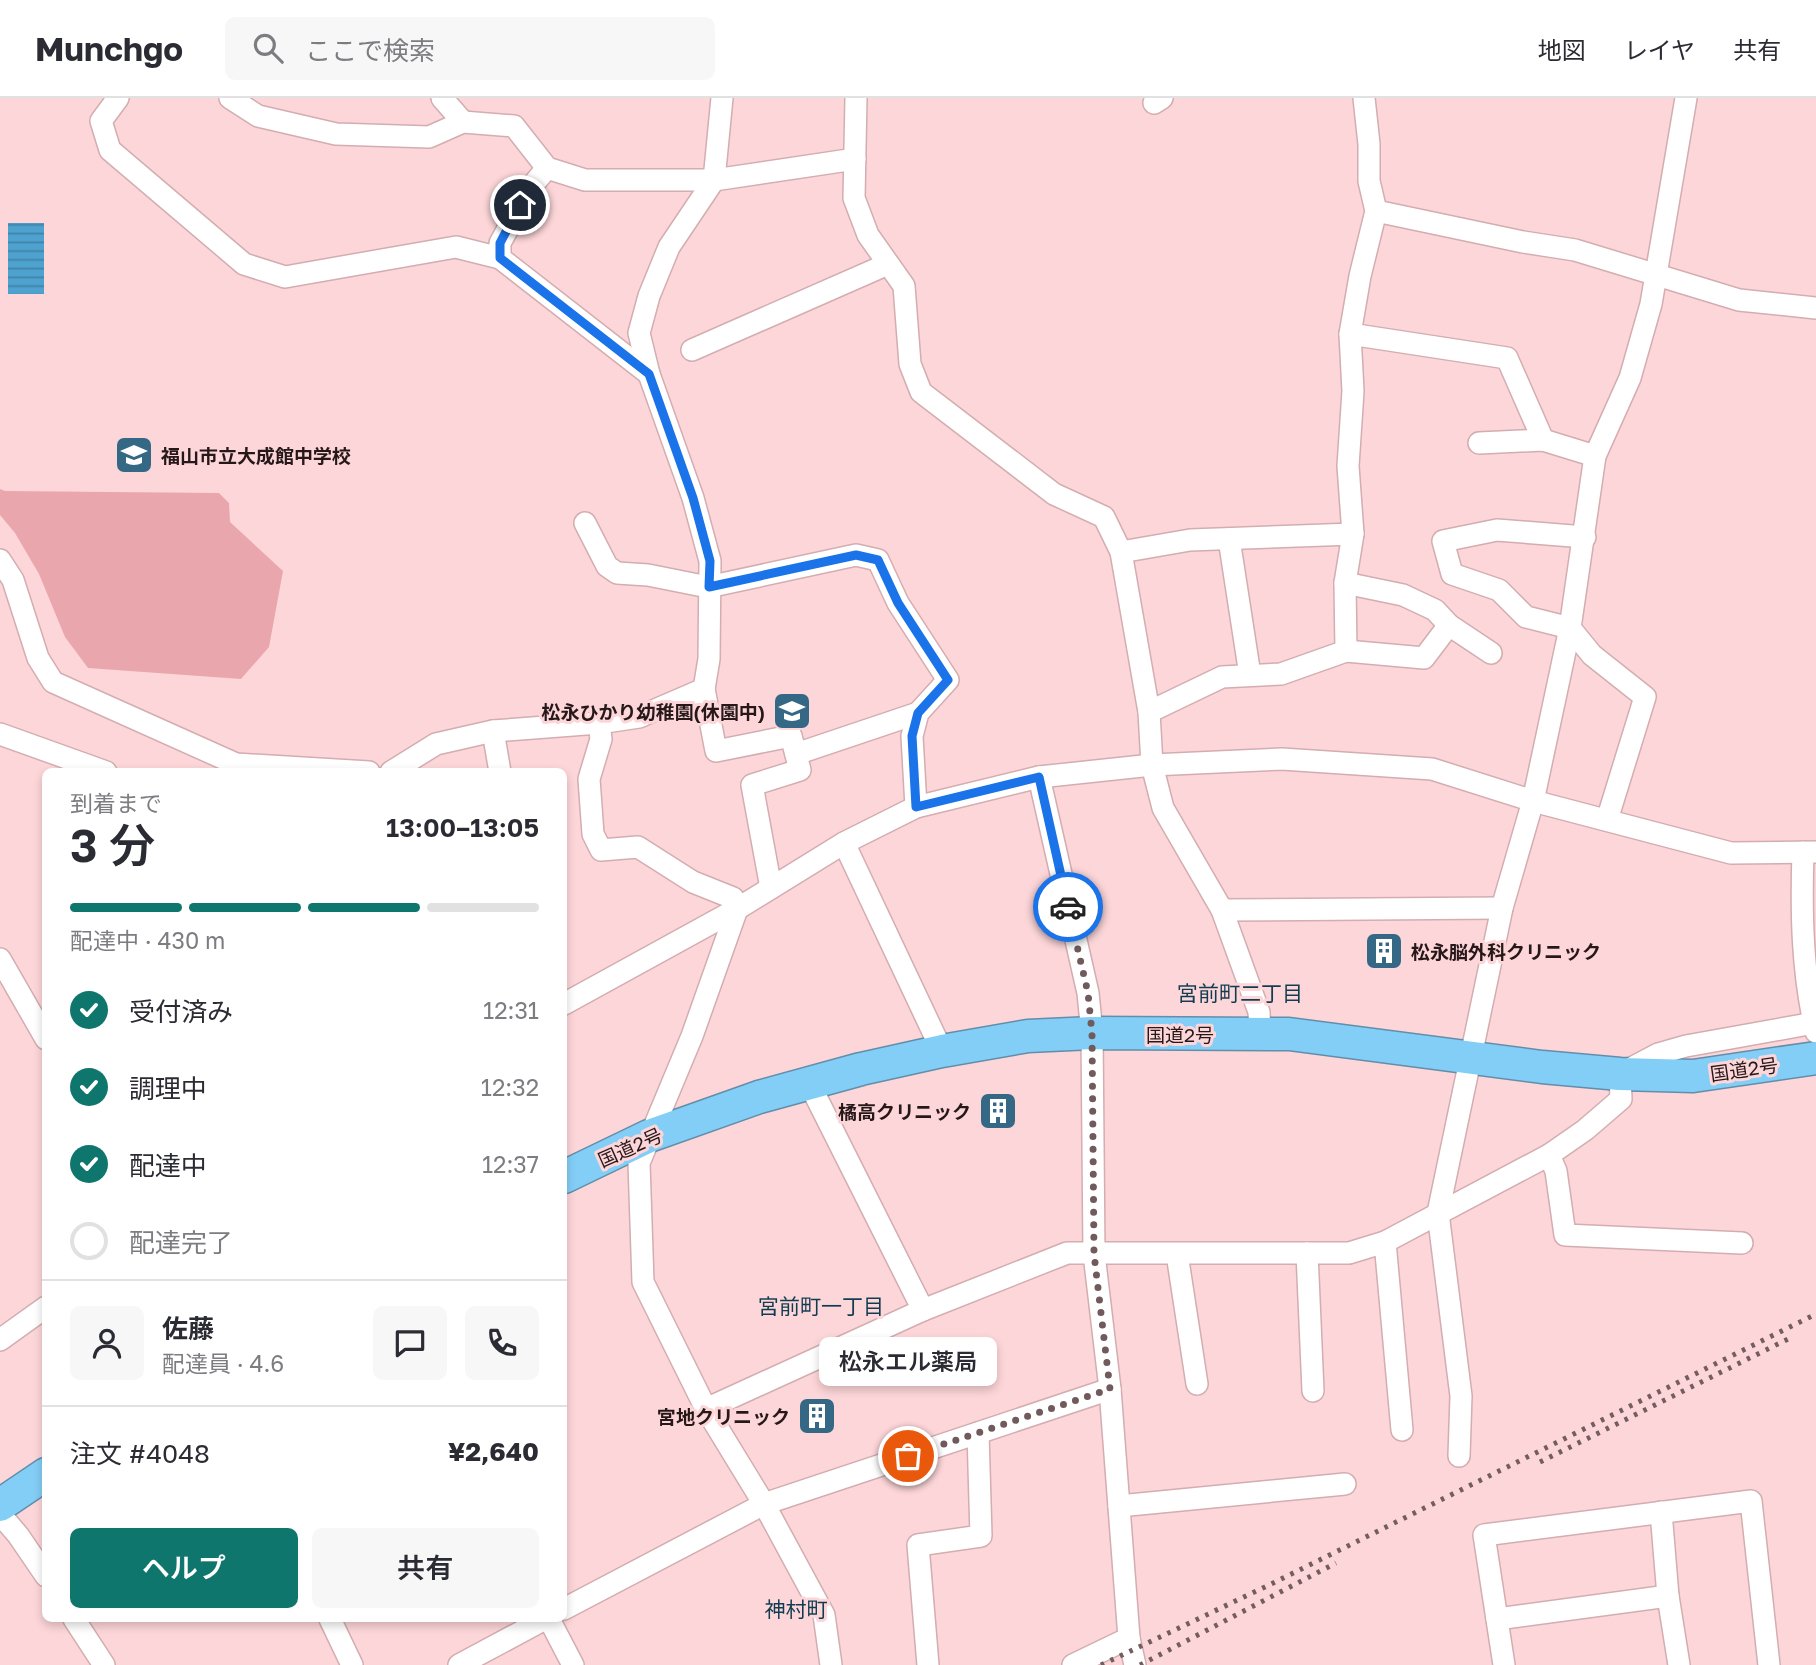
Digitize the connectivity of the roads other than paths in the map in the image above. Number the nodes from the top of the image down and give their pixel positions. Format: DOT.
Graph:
graph roads {
  1 [pos="118,98"];
  2 [pos="230,98"];
  3 [pos="442,98"];
  4 [pos="722,98"];
  5 [pos="856,98"];
  6 [pos="1364,98"];
  7 [pos="1686,98"];
  8 [pos="463,122"];
  9 [pos="855,159"];
  10 [pos="547,168"];
  11 [pos="714,180"];
  12 [pos="1376,211"];
  13 [pos="500,258"];
  14 [pos="888,264"];
  15 [pos="1654,275"];
  16 [pos="1816,308"];
  17 [pos="1350,334"];
  18 [pos="692,349"];
  19 [pos="649,374"];
  20 [pos="1543,440"];
  21 [pos="1479,443"];
  22 [pos="1595,456"];
  23 [pos="585,523"];
  24 [pos="1353,534"];
  25 [pos="1585,537"];
  26 [pos="1229,539"];
  27 [pos="1121,552"];
  28 [pos="0,560"];
  29 [pos="1345,583"];
  30 [pos="709,587"];
  31 [pos="1449,625"];
  32 [pos="1570,628"];
  33 [pos="1346,651"];
  34 [pos="1492,653"];
  35 [pos="1250,676"];
  36 [pos="704,689"];
  37 [pos="1149,712"];
  38 [pos="918,713"];
  39 [pos="599,723"];
  40 [pos="493,732"];
  41 [pos="0,734"];
  42 [pos="796,754"];
  43 [pos="1152,765"];
  44 [pos="95,768"];
  45 [pos="295,768"];
  46 [pos="397,768"];
  47 [pos="499,768"];
  48 [pos="1039,777"];
  49 [pos="1534,801"];
  50 [pos="916,807"];
  51 [pos="1607,820"];
  52 [pos="844,843"];
  53 [pos="1811,852"];
  54 [pos="771,888"];
  55 [pos="1502,908"];
  56 [pos="737,909"];
  57 [pos="1222,910"];
  58 [pos="0,959"];
  59 [pos="567,1002"];
  60 [pos="1815,1027"];
  61 [pos="42,1032"];
  62 [pos="1092,1033"];
  63 [pos="1260,1034"];
  64 [pos="942,1051"];
  65 [pos="1469,1057"];
  66 [pos="1816,1058"];
  67 [pos="1620,1074"];
  68 [pos="809,1083"];
  69 [pos="649,1136"];
  70 [pos="1549,1154"];
  71 [pos="567,1176"];
  72 [pos="1438,1213"];
  73 [pos="1385,1242"];
  74 [pos="1742,1243"];
  75 [pos="1307,1253"];
  76 [pos="1094,1254"];
  77 [pos="1177,1254"];
  78 [pos="42,1310"];
  79 [pos="923,1310"];
  80 [pos="0,1340"];
  81 [pos="1196,1384"];
  82 [pos="1110,1389"];
  83 [pos="1313,1391"];
  84 [pos="706,1409"];
  85 [pos="1402,1430"];
  86 [pos="978,1433"];
  87 [pos="1459,1456"];
  88 [pos="42,1477"];
  89 [pos="1345,1483"];
  90 [pos="0,1504"];
  91 [pos="764,1504"];
  92 [pos="1119,1506"];
  93 [pos="1661,1512"];
  94 [pos="0,1514"];
  95 [pos="42,1570"];
  96 [pos="1668,1596"];
  97 [pos="567,1607"];
  98 [pos="1497,1619"];
  99 [pos="76,1622"];
  100 [pos="331,1622"];
  101 [pos="541,1622"];
  102 [pos="549,1622"];
  103 [pos="1129,1638"];
  104 [pos="96,1662"];
  105 [pos="352,1665"];
  106 [pos="459,1665"];
  107 [pos="573,1665"];
  108 [pos="831,1665"];
  109 [pos="928,1665"];
  110 [pos="1073,1665"];
  111 [pos="1135,1665"];
  112 [pos="1504,1665"];
  113 [pos="1679,1665"];
  114 [pos="1769,1665"];
  1 -- 13 [label="street"];
  2 -- 8 [label="street"];
  3 -- 8 [label="street"];
  4 -- 11 [label="street"];
  5 -- 9 [label="street"];
  6 -- 12 [label="street"];
  7 -- 15 [label="street"];
  8 -- 10 [label="street"];
  9 -- 11 [label="street"];
  9 -- 14 [label="street"];
  10 -- 11 [label="street"];
  10 -- 13 [label="street"];
  11 -- 19 [label="street"];
  12 -- 15 [label="street"];
  12 -- 17 [label="street"];
  13 -- 19 [label="street"];
  14 -- 18 [label="street"];
  14 -- 27 [label="street"];
  15 -- 16 [label="street"];
  15 -- 22 [label="street"];
  17 -- 20 [label="street"];
  17 -- 24 [label="street"];
  19 -- 30 [label="street"];
  20 -- 21 [label="street"];
  20 -- 22 [label="street"];
  22 -- 25 [label="street"];
  23 -- 30 [label="street"];
  24 -- 26 [label="street"];
  24 -- 29 [label="street"];
  25 -- 32 [label="street"];
  25 -- 32 [label="street"];
  26 -- 27 [label="street"];
  26 -- 35 [label="street"];
  27 -- 37 [label="street"];
  28 -- 45 [label="street"];
  29 -- 31 [label="street"];
  29 -- 33 [label="street"];
  30 -- 36 [label="street"];
  30 -- 38 [label="street"];
  31 -- 33 [label="street"];
  31 -- 34 [label="street"];
  32 -- 49 [label="street"];
  32 -- 51 [label="street"];
  33 -- 35 [label="street"];
  35 -- 37 [label="street"];
  36 -- 39 [label="street"];
  36 -- 42 [label="street"];
  37 -- 43 [label="street"];
  38 -- 42 [label="street"];
  38 -- 50 [label="street"];
  39 -- 40 [label="street"];
  39 -- 56 [label="street"];
  40 -- 46 [label="street"];
  40 -- 47 [label="street"];
  41 -- 44 [label="street"];
  42 -- 54 [label="street"];
  43 -- 48 [label="street"];
  43 -- 49 [label="street"];
  43 -- 57 [label="street"];
  48 -- 50 [label="street"];
  48 -- 62 [label="street"];
  49 -- 51 [label="street"];
  49 -- 55 [label="street"];
  50 -- 52 [label="street"];
  51 -- 53 [label="street"];
  52 -- 54 [label="street"];
  52 -- 64 [label="street"];
  53 -- 60 [label="street"];
  54 -- 56 [label="street"];
  55 -- 57 [label="street"];
  55 -- 65 [label="street"];
  56 -- 59 [label="street"];
  56 -- 69 [label="street"];
  57 -- 63 [label="street"];
  58 -- 61 [label="street"];
  60 -- 67 [label="street"];
  62 -- 63 [label="highway, 国道2号"];
  62 -- 64 [label="highway, 国道2号"];
  62 -- 76 [label="street"];
  63 -- 65 [label="highway, 国道2号"];
  64 -- 68 [label="highway, 国道2号"];
  65 -- 67 [label="highway, 国道2号"];
  65 -- 72 [label="street"];
  66 -- 67 [label="highway, 国道2号"];
  67 -- 70 [label="street"];
  68 -- 69 [label="highway, 国道2号"];
  68 -- 79 [label="street"];
  69 -- 71 [label="highway, 国道2号"];
  69 -- 84 [label="street"];
  70 -- 72 [label="street"];
  70 -- 74 [label="street"];
  72 -- 73 [label="street"];
  72 -- 87 [label="street"];
  73 -- 75 [label="street"];
  73 -- 85 [label="street"];
  75 -- 77 [label="street"];
  75 -- 83 [label="street"];
  76 -- 77 [label="street"];
  76 -- 79 [label="street"];
  76 -- 82 [label="street"];
  77 -- 81 [label="street"];
  78 -- 80 [label="street"];
  79 -- 84 [label="street"];
  82 -- 86 [label="street"];
  82 -- 92 [label="street"];
  84 -- 91 [label="street"];
  86 -- 91 [label="street"];
  86 -- 109 [label="street"];
  88 -- 90 [label="highway"];
  89 -- 92 [label="street"];
  91 -- 97 [label="street"];
  91 -- 108 [label="street"];
  92 -- 103 [label="street"];
  93 -- 96 [label="street"];
  93 -- 98 [label="street"];
  93 -- 114 [label="street"];
  94 -- 95 [label="street"];
  96 -- 98 [label="street"];
  96 -- 113 [label="street"];
  98 -- 112 [label="street"];
  99 -- 104 [label="street"];
  100 -- 105 [label="street"];
  101 -- 106 [label="street"];
  102 -- 107 [label="street"];
  103 -- 110 [label="street"];
  103 -- 111 [label="street"];
}
